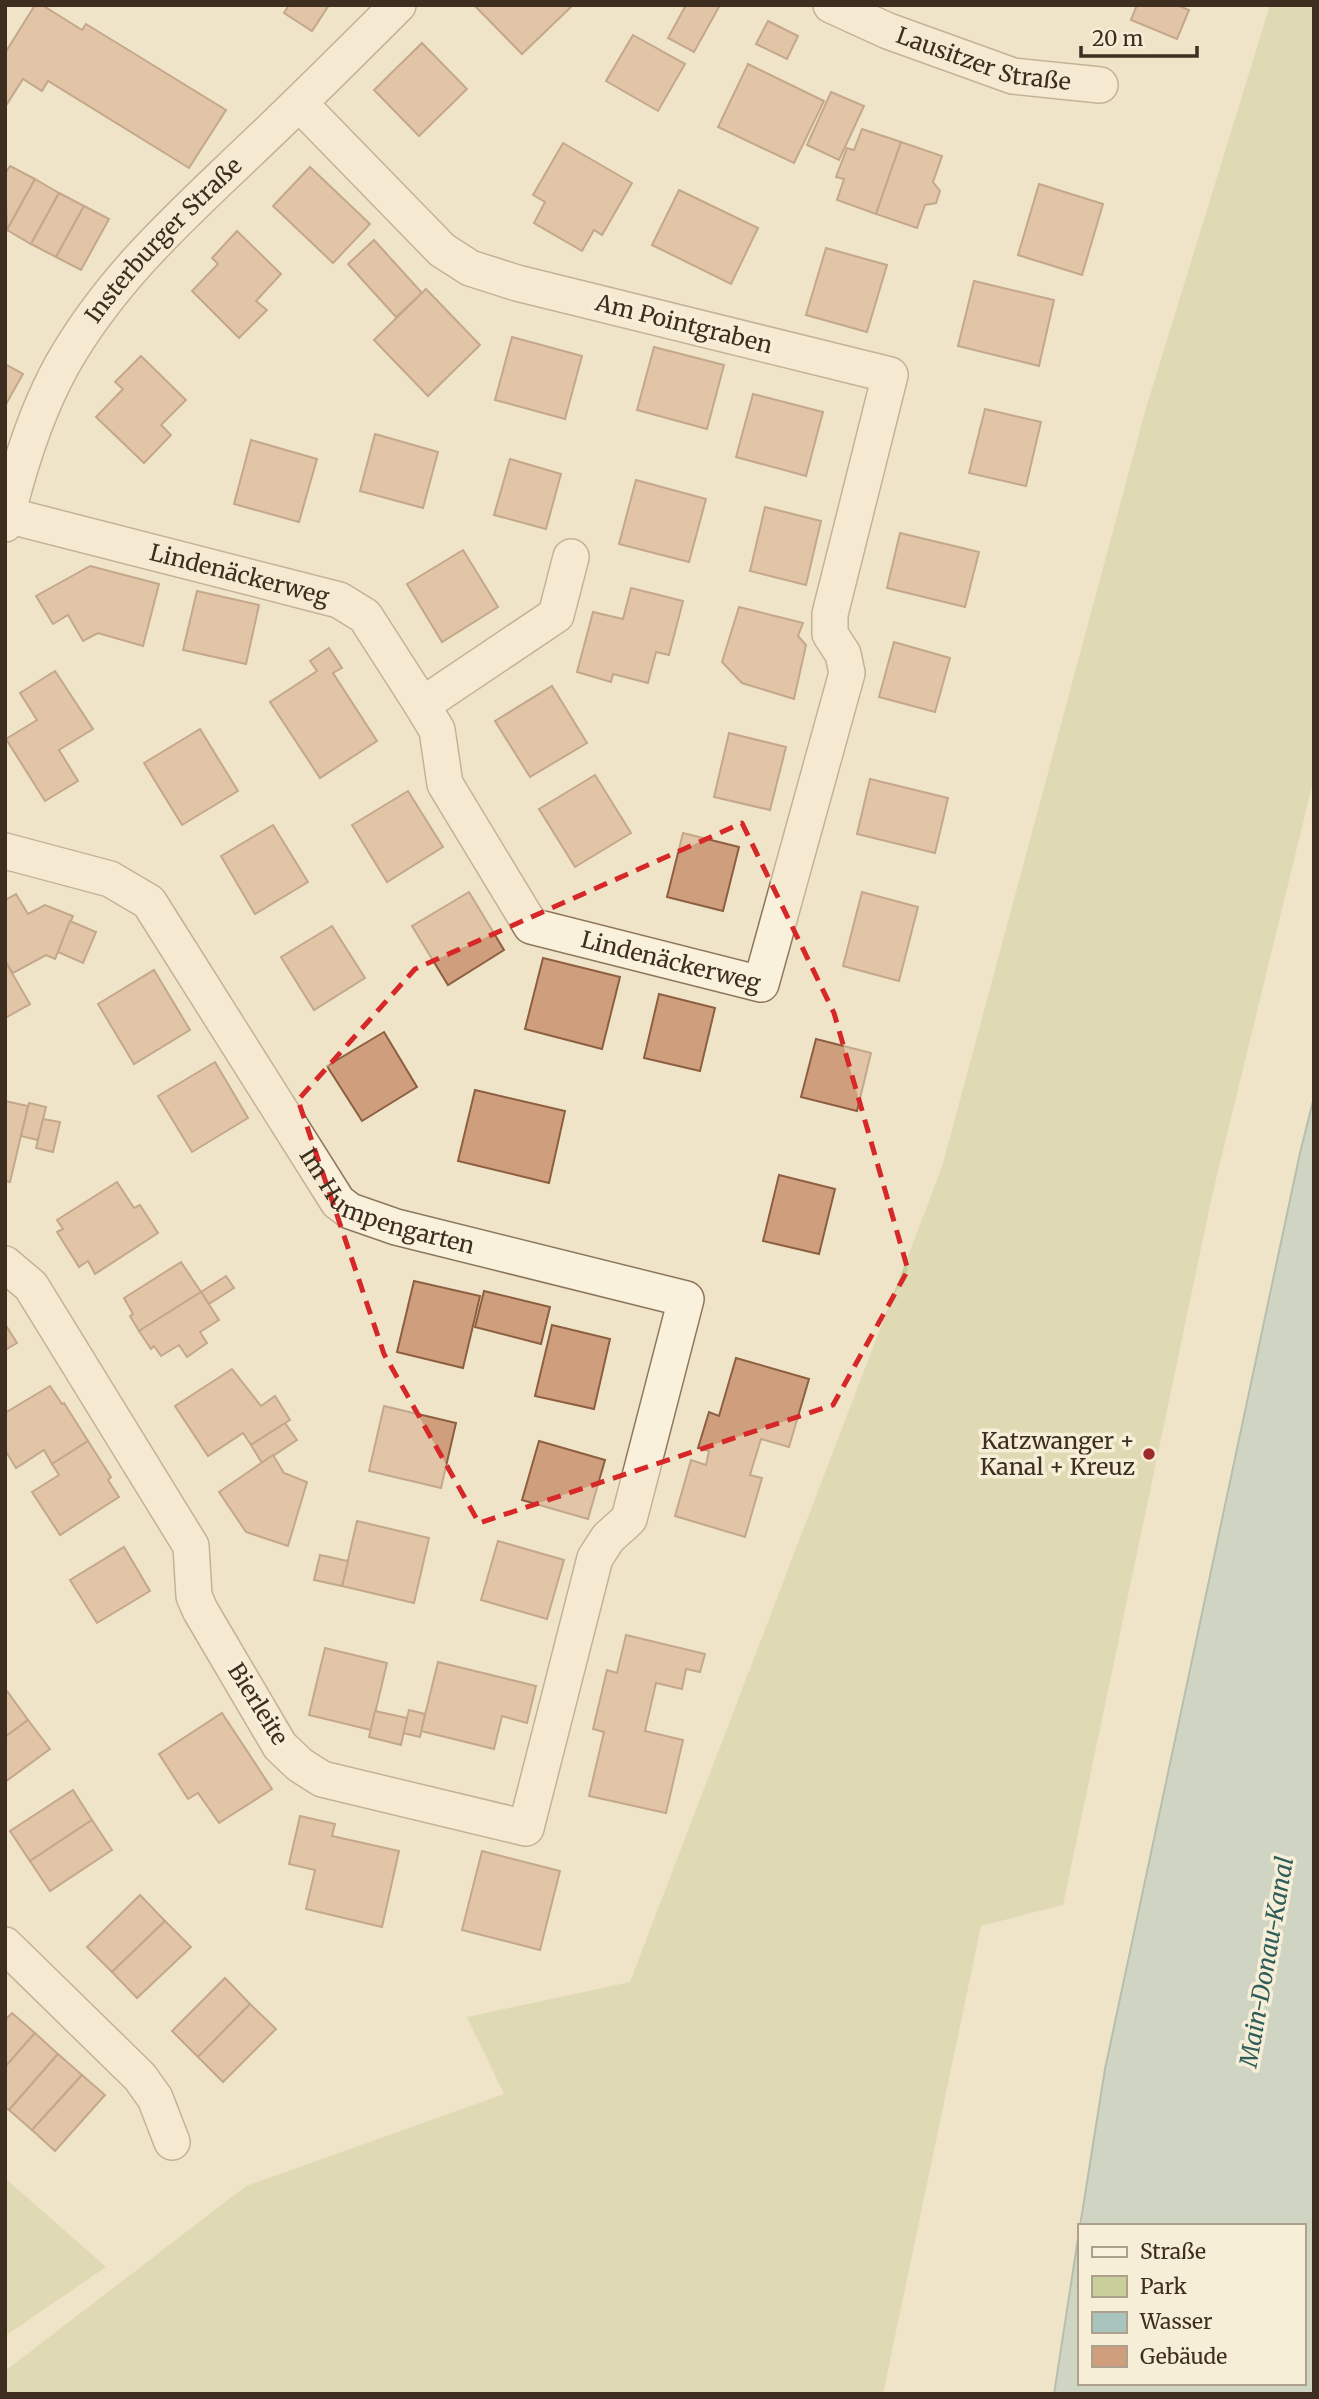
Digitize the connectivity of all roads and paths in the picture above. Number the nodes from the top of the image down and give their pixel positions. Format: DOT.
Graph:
graph roads {
  1 [pos="398,5"];
  2 [pos="831,5"];
  3 [pos="1100,85"];
  4 [pos="299,103"];
  5 [pos="6,519"];
  6 [pos="571,557"];
  7 [pos="830,614"];
  8 [pos="422,705"];
  9 [pos="5,851"];
  10 [pos="5,1264"];
  11 [pos="629,1519"];
  12 [pos="5,1945"];
  13 [pos="172,2141"];
  1 -- 4 [label="street, Insterburger Straße"];
  2 -- 3 [label="street, Lausitzer Straße"];
  4 -- 5 [label="street, Insterburger Straße"];
  4 -- 7 [label="street, Am Pointgraben"];
  5 -- 8 [label="street, Lindenäckerweg"];
  6 -- 8 [label="street"];
  7 -- 8 [label="street, Lindenäckerweg"];
  9 -- 11 [label="street, Im Humpengarten"];
  10 -- 11 [label="street, Bierleite"];
  12 -- 13 [label="street"];
}
